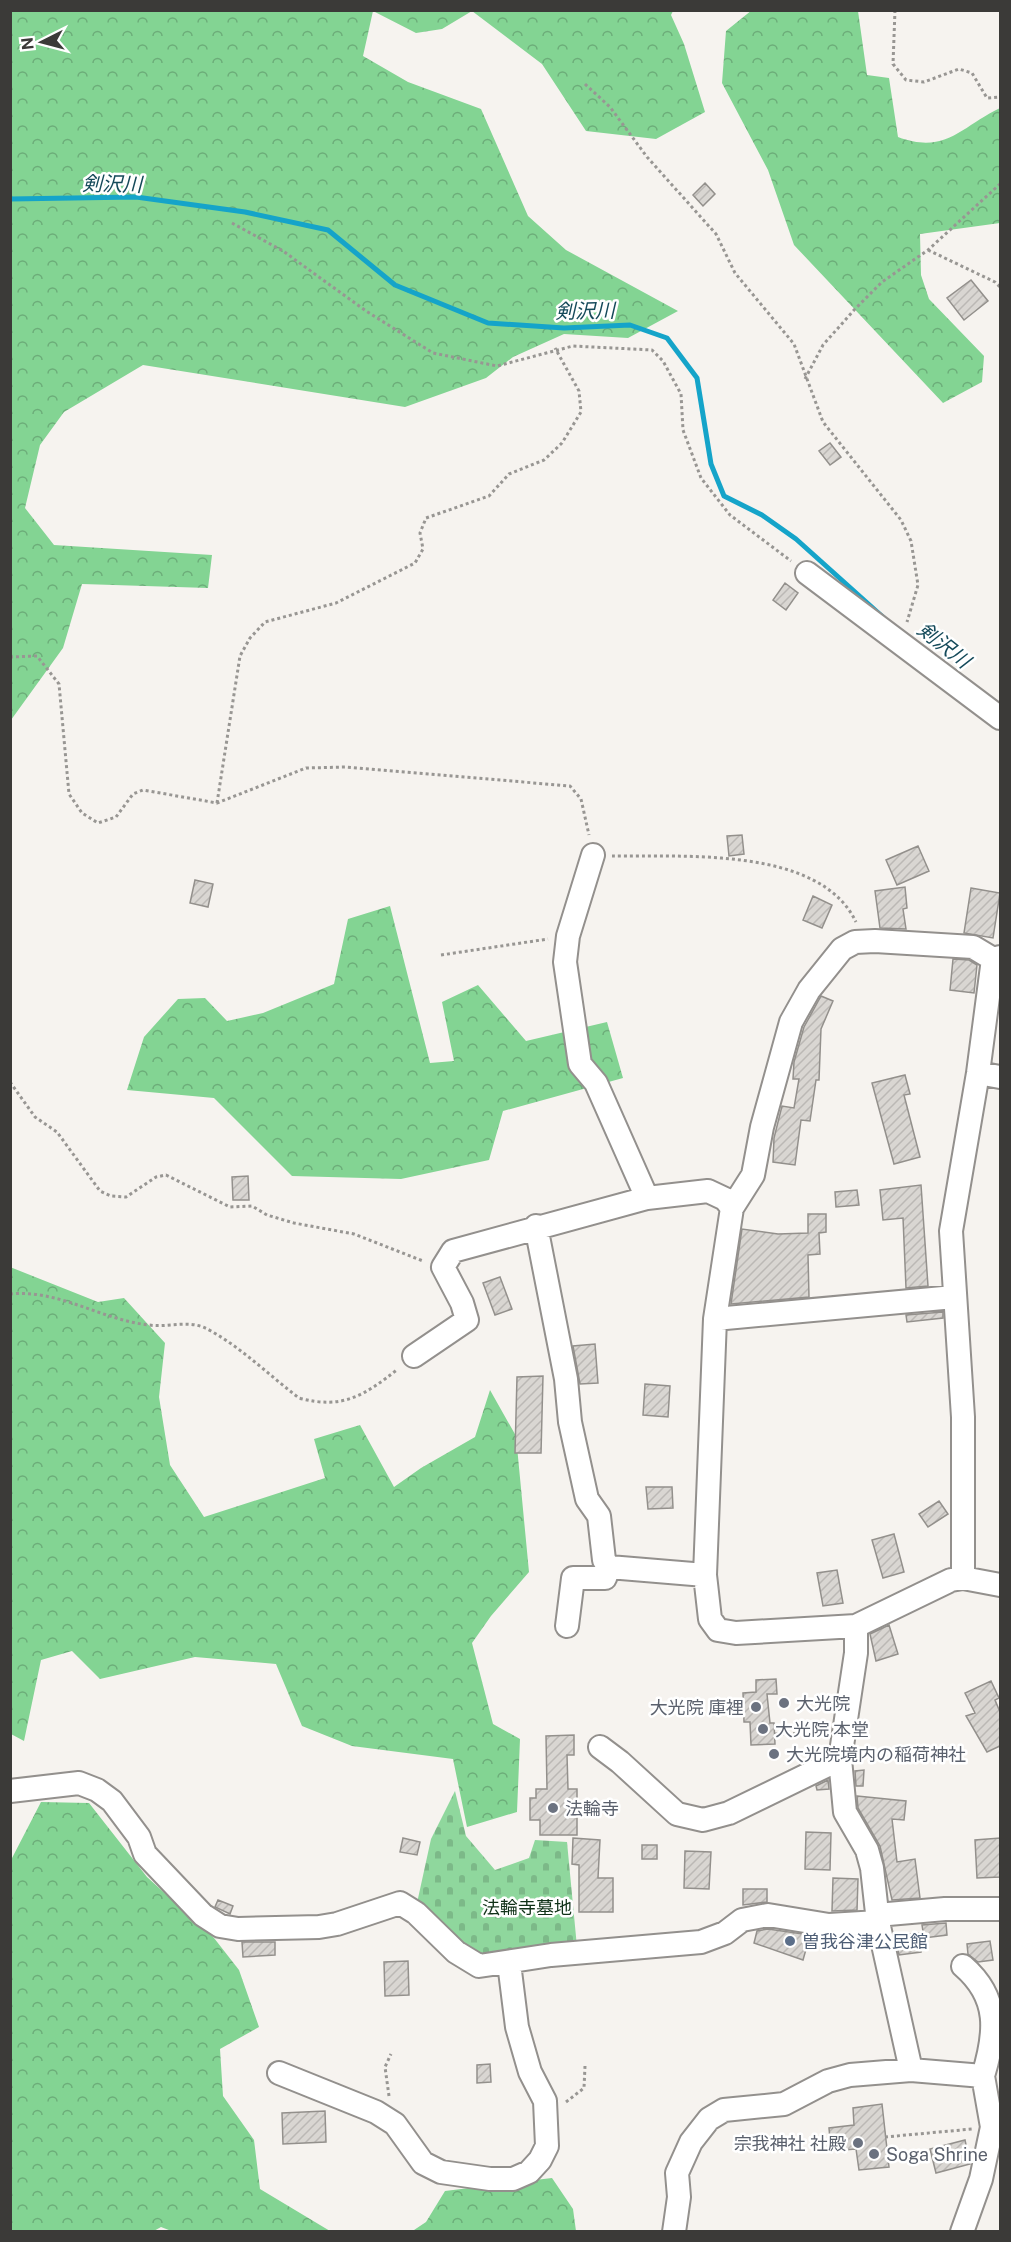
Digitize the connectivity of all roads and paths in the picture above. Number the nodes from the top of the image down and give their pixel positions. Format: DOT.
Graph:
graph roads {
  1 [pos="895,10"];
  2 [pos="585,84"];
  3 [pos="1000,97"];
  4 [pos="1000,184"];
  5 [pos="232,224"];
  6 [pos="928,250"];
  7 [pos="1000,287"];
  8 [pos="555,348"];
  9 [pos="805,379"];
  10 [pos="807,573"];
  11 [pos="903,637"];
  12 [pos="10,657"];
  13 [pos="1000,718"];
  14 [pos="217,803"];
  15 [pos="593,855"];
  16 [pos="568,936"];
  17 [pos="865,941"];
  18 [pos="441,955"];
  19 [pos="997,958"];
  20 [pos="989,1075"];
  21 [pos="10,1082"];
  22 [pos="646,1198"];
  23 [pos="732,1208"];
  24 [pos="536,1226"];
  25 [pos="442,1267"];
  26 [pos="10,1294"];
  27 [pos="954,1297"];
  28 [pos="715,1319"];
  29 [pos="414,1356"];
  30 [pos="609,1567"];
  31 [pos="705,1575"];
  32 [pos="963,1578"];
  33 [pos="1000,1585"];
  34 [pos="567,1626"];
  35 [pos="856,1626"];
  36 [pos="844,1732"];
  37 [pos="775,1734"];
  38 [pos="600,1747"];
  39 [pos="840,1759"];
  40 [pos="10,1791"];
  41 [pos="1000,1909"];
  42 [pos="877,1918"];
  43 [pos="509,1963"];
  44 [pos="963,1965"];
  45 [pos="391,2054"];
  46 [pos="585,2066"];
  47 [pos="911,2070"];
  48 [pos="279,2073"];
  49 [pos="983,2076"];
  50 [pos="545,2101"];
  51 [pos="395,2124"];
  52 [pos="996,2127"];
  53 [pos="885,2137"];
  54 [pos="674,2232"];
  55 [pos="962,2232"];
  1 -- 3 [label="path"];
  2 -- 9 [label="path"];
  4 -- 6 [label="path"];
  5 -- 8 [label="path"];
  6 -- 7 [label="path"];
  6 -- 9 [label="path"];
  8 -- 10 [label="path"];
  8 -- 14 [label="path"];
  9 -- 11 [label="path"];
  10 -- 11 [label="street"];
  11 -- 13 [label="street"];
  12 -- 14 [label="path"];
  14 -- 15 [label="path"];
  15 -- 16 [label="street"];
  15 -- 17 [label="path"];
  16 -- 18 [label="path"];
  16 -- 22 [label="street"];
  17 -- 19 [label="street"];
  17 -- 23 [label="street"];
  19 -- 20 [label="street"];
  20 -- 27 [label="street"];
  21 -- 25 [label="path"];
  22 -- 23 [label="street"];
  22 -- 24 [label="street"];
  23 -- 28 [label="street"];
  24 -- 25 [label="street"];
  24 -- 30 [label="street"];
  25 -- 29 [label="street"];
  26 -- 29 [label="path"];
  27 -- 28 [label="street"];
  27 -- 32 [label="street"];
  28 -- 31 [label="street"];
  30 -- 31 [label="street"];
  30 -- 34 [label="street"];
  31 -- 35 [label="street"];
  32 -- 33 [label="street"];
  32 -- 35 [label="street"];
  35 -- 36 [label="street"];
  36 -- 37 [label="path"];
  36 -- 39 [label="street"];
  38 -- 39 [label="street"];
  39 -- 42 [label="street"];
  40 -- 43 [label="street"];
  41 -- 42 [label="street"];
  42 -- 43 [label="street"];
  42 -- 47 [label="street"];
  43 -- 50 [label="street"];
  44 -- 49 [label="street"];
  45 -- 51 [label="path"];
  46 -- 50 [label="path"];
  47 -- 49 [label="street"];
  47 -- 54 [label="street"];
  48 -- 51 [label="street"];
  49 -- 52 [label="street"];
  50 -- 51 [label="street"];
  52 -- 53 [label="path"];
  52 -- 55 [label="street"];
}
